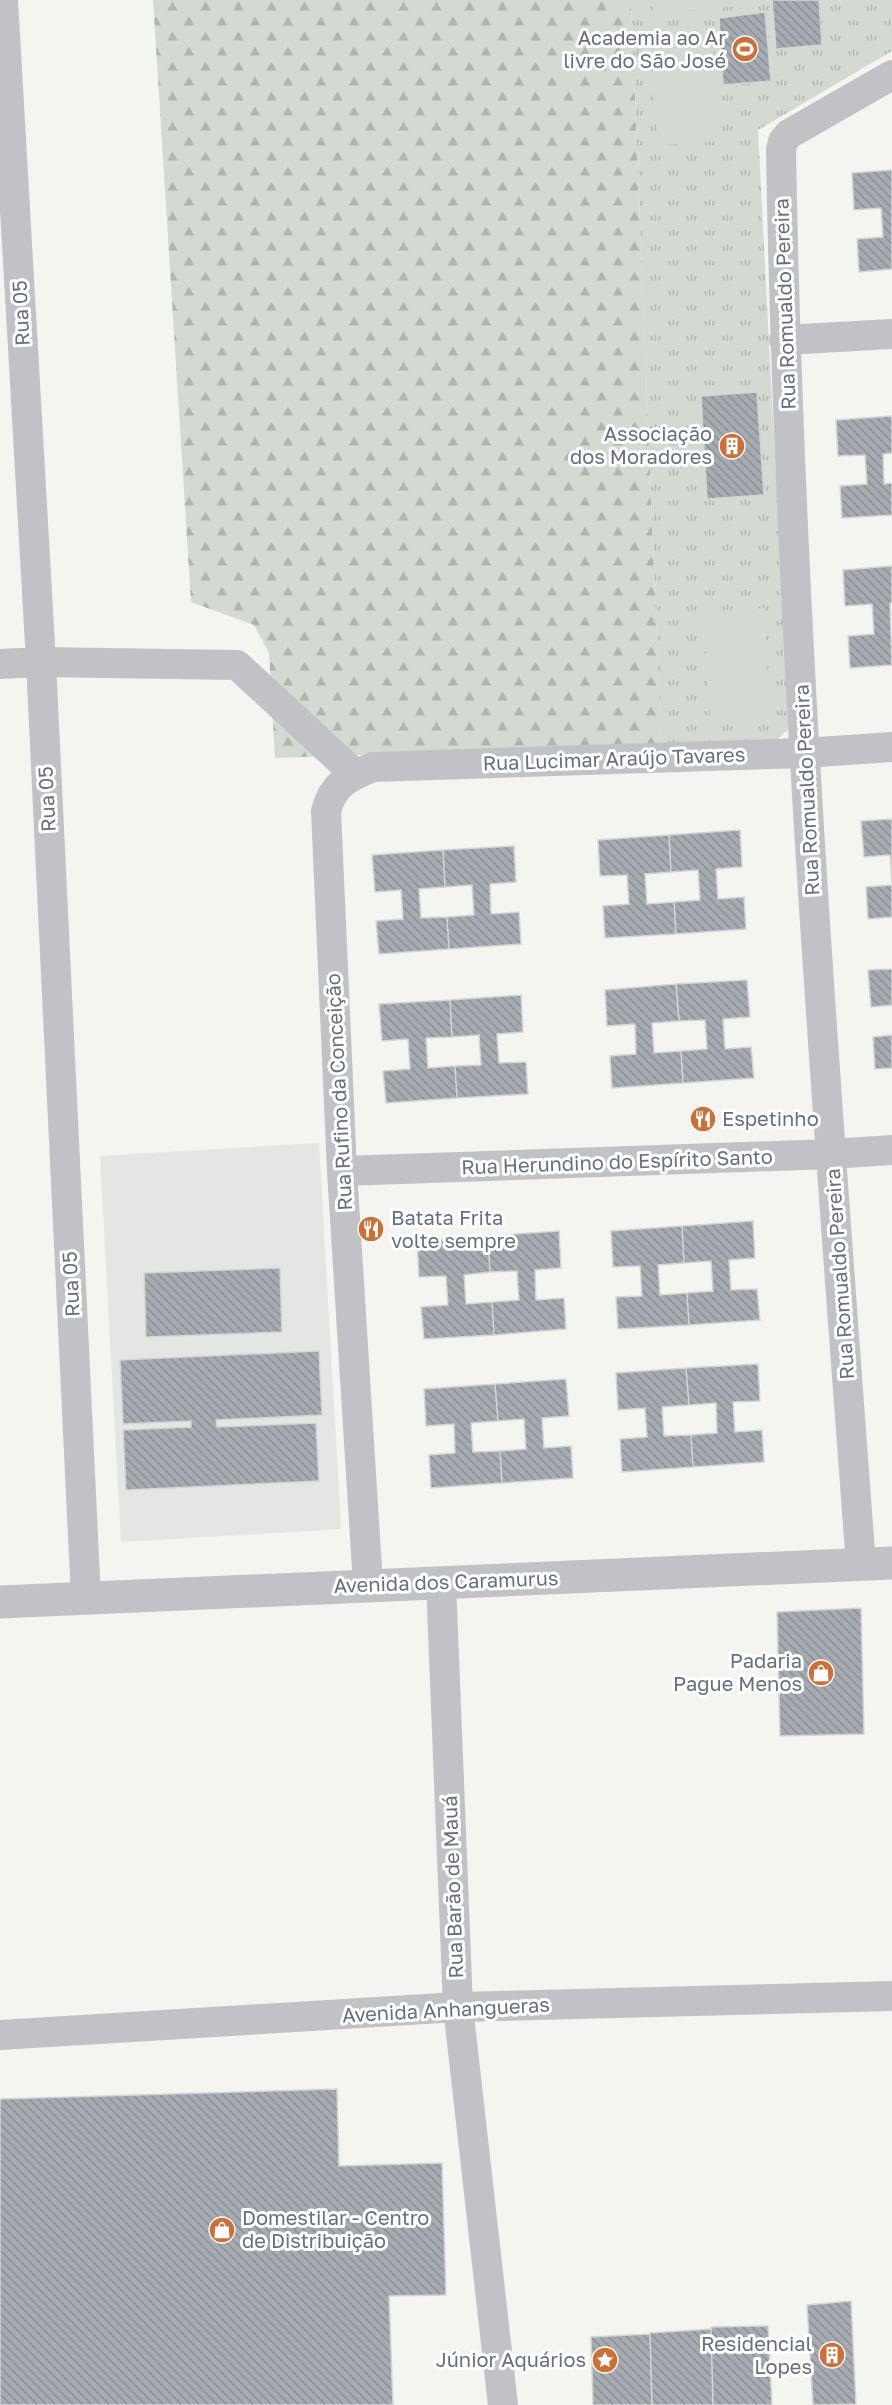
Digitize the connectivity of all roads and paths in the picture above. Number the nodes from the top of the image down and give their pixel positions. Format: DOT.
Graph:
graph roads {
  1 [pos="3,0"];
  2 [pos="892,75"];
  3 [pos="892,334"];
  4 [pos="784,340"];
  5 [pos="41,662"];
  6 [pos="0,664"];
  7 [pos="892,747"];
  8 [pos="804,753"];
  9 [pos="348,779"];
  10 [pos="892,1150"];
  11 [pos="831,1154"];
  12 [pos="342,1171"];
  13 [pos="877,1564"];
  14 [pos="441,1582"];
  15 [pos="368,1585"];
  16 [pos="86,1598"];
  17 [pos="0,1602"];
  18 [pos="892,1996"];
  19 [pos="458,2007"];
  20 [pos="0,2035"];
  21 [pos="503,2405"];
  1 -- 5 [label="street, Rua 05"];
  2 -- 4 [label="street, Rua Romualdo Pereira"];
  3 -- 4 [label="street"];
  4 -- 8 [label="street, Rua Romualdo Pereira"];
  5 -- 6 [label="street"];
  5 -- 9 [label="street"];
  5 -- 16 [label="street, Rua 05"];
  7 -- 8 [label="street, Rua Lucimar Araújo Tavares"];
  8 -- 9 [label="street, Rua Lucimar Araújo Tavares"];
  8 -- 11 [label="street, Rua Romualdo Pereira"];
  9 -- 12 [label="street, Rua Rufino da Conceição"];
  10 -- 11 [label="street, Rua Herundino do Espírito Santo"];
  11 -- 12 [label="street, Rua Herundino do Espírito Santo"];
  11 -- 13 [label="street, Rua Romualdo Pereira"];
  12 -- 15 [label="street, Rua Rufino da Conceição"];
  13 -- 14 [label="street, Avenida dos Caramurus"];
  14 -- 15 [label="street, Avenida dos Caramurus"];
  14 -- 19 [label="street, Rua Barão de Mauá"];
  15 -- 16 [label="street, Avenida dos Caramurus"];
  16 -- 17 [label="street, Avenida dos Caramurus"];
  18 -- 19 [label="street, Avenida Anhangueras"];
  19 -- 20 [label="street, Avenida Anhangueras"];
  19 -- 21 [label="street, Rua Barão de Mauá"];
}
